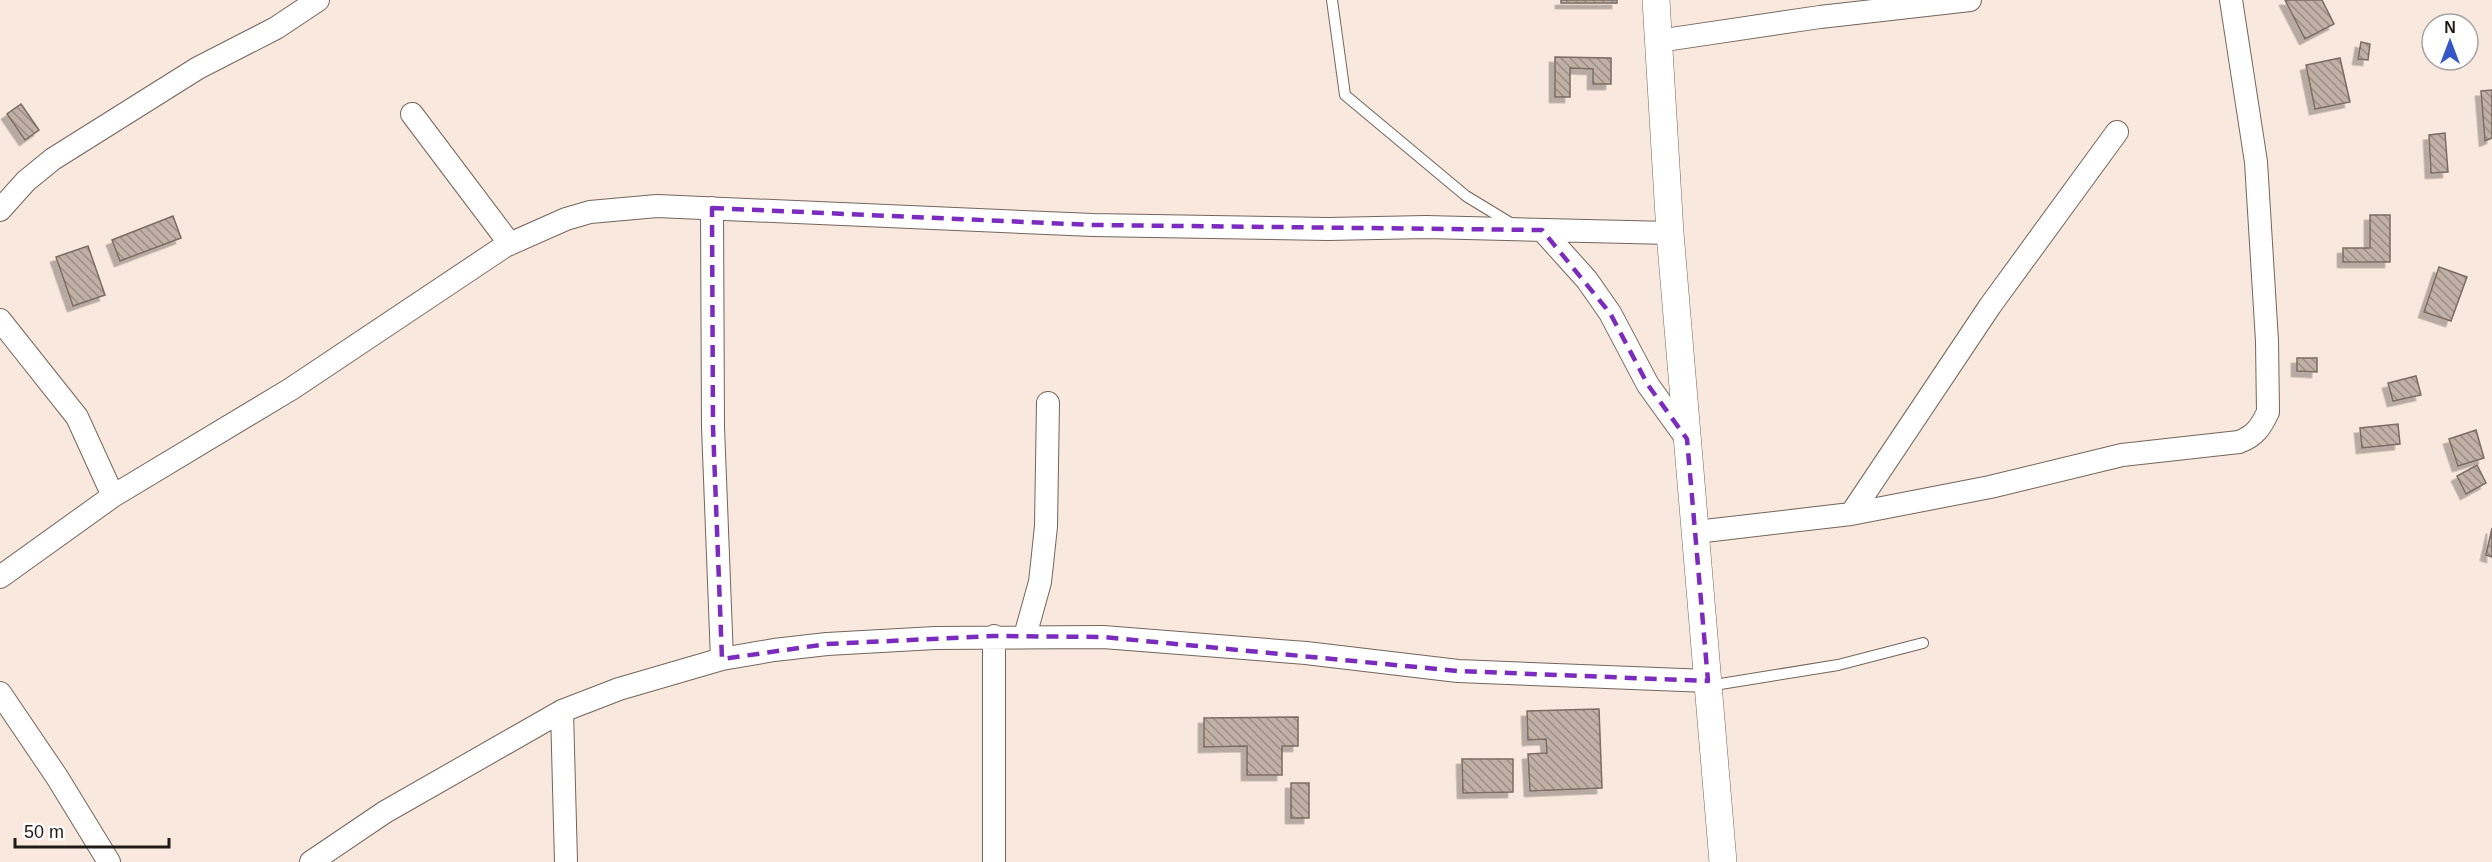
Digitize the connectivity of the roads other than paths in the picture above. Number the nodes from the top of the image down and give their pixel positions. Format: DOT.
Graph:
graph roads {
  1 [pos="318,0"];
  2 [pos="1332,0"];
  3 [pos="1656,0"];
  4 [pos="1970,0"];
  5 [pos="2231,0"];
  6 [pos="1658,41"];
  7 [pos="412,114"];
  8 [pos="2117,132"];
  9 [pos="712,208"];
  10 [pos="0,210"];
  11 [pos="1531,229"];
  12 [pos="1671,233"];
  13 [pos="510,243"];
  14 [pos="0,320"];
  15 [pos="1048,403"];
  16 [pos="1687,439"];
  17 [pos="113,496"];
  18 [pos="1851,513"];
  19 [pos="1696,532"];
  20 [pos="0,577"];
  21 [pos="994,636"];
  22 [pos="1025,636"];
  23 [pos="1923,643"];
  24 [pos="723,659"];
  25 [pos="1707,684"];
  26 [pos="0,693"];
  27 [pos="562,711"];
  28 [pos="110,862"];
  29 [pos="311,862"];
  30 [pos="566,862"];
  31 [pos="994,862"];
  32 [pos="1723,862"];
  1 -- 10 [label="street"];
  2 -- 11 [label="lane"];
  3 -- 6 [label="street"];
  4 -- 6 [label="street"];
  5 -- 18 [label="street"];
  6 -- 12 [label="street"];
  7 -- 13 [label="street"];
  8 -- 18 [label="street"];
  9 -- 11 [label="street"];
  9 -- 13 [label="street"];
  9 -- 24 [label="street"];
  11 -- 12 [label="street"];
  11 -- 16 [label="street"];
  12 -- 16 [label="street"];
  13 -- 17 [label="street"];
  14 -- 17 [label="street"];
  15 -- 22 [label="street"];
  16 -- 19 [label="street"];
  17 -- 20 [label="street"];
  18 -- 19 [label="street"];
  19 -- 25 [label="street"];
  21 -- 22 [label="street"];
  21 -- 24 [label="street"];
  21 -- 31 [label="street"];
  22 -- 25 [label="street"];
  23 -- 25 [label="lane"];
  24 -- 27 [label="street"];
  25 -- 32 [label="street"];
  26 -- 28 [label="street"];
  27 -- 29 [label="street"];
  27 -- 30 [label="street"];
}
